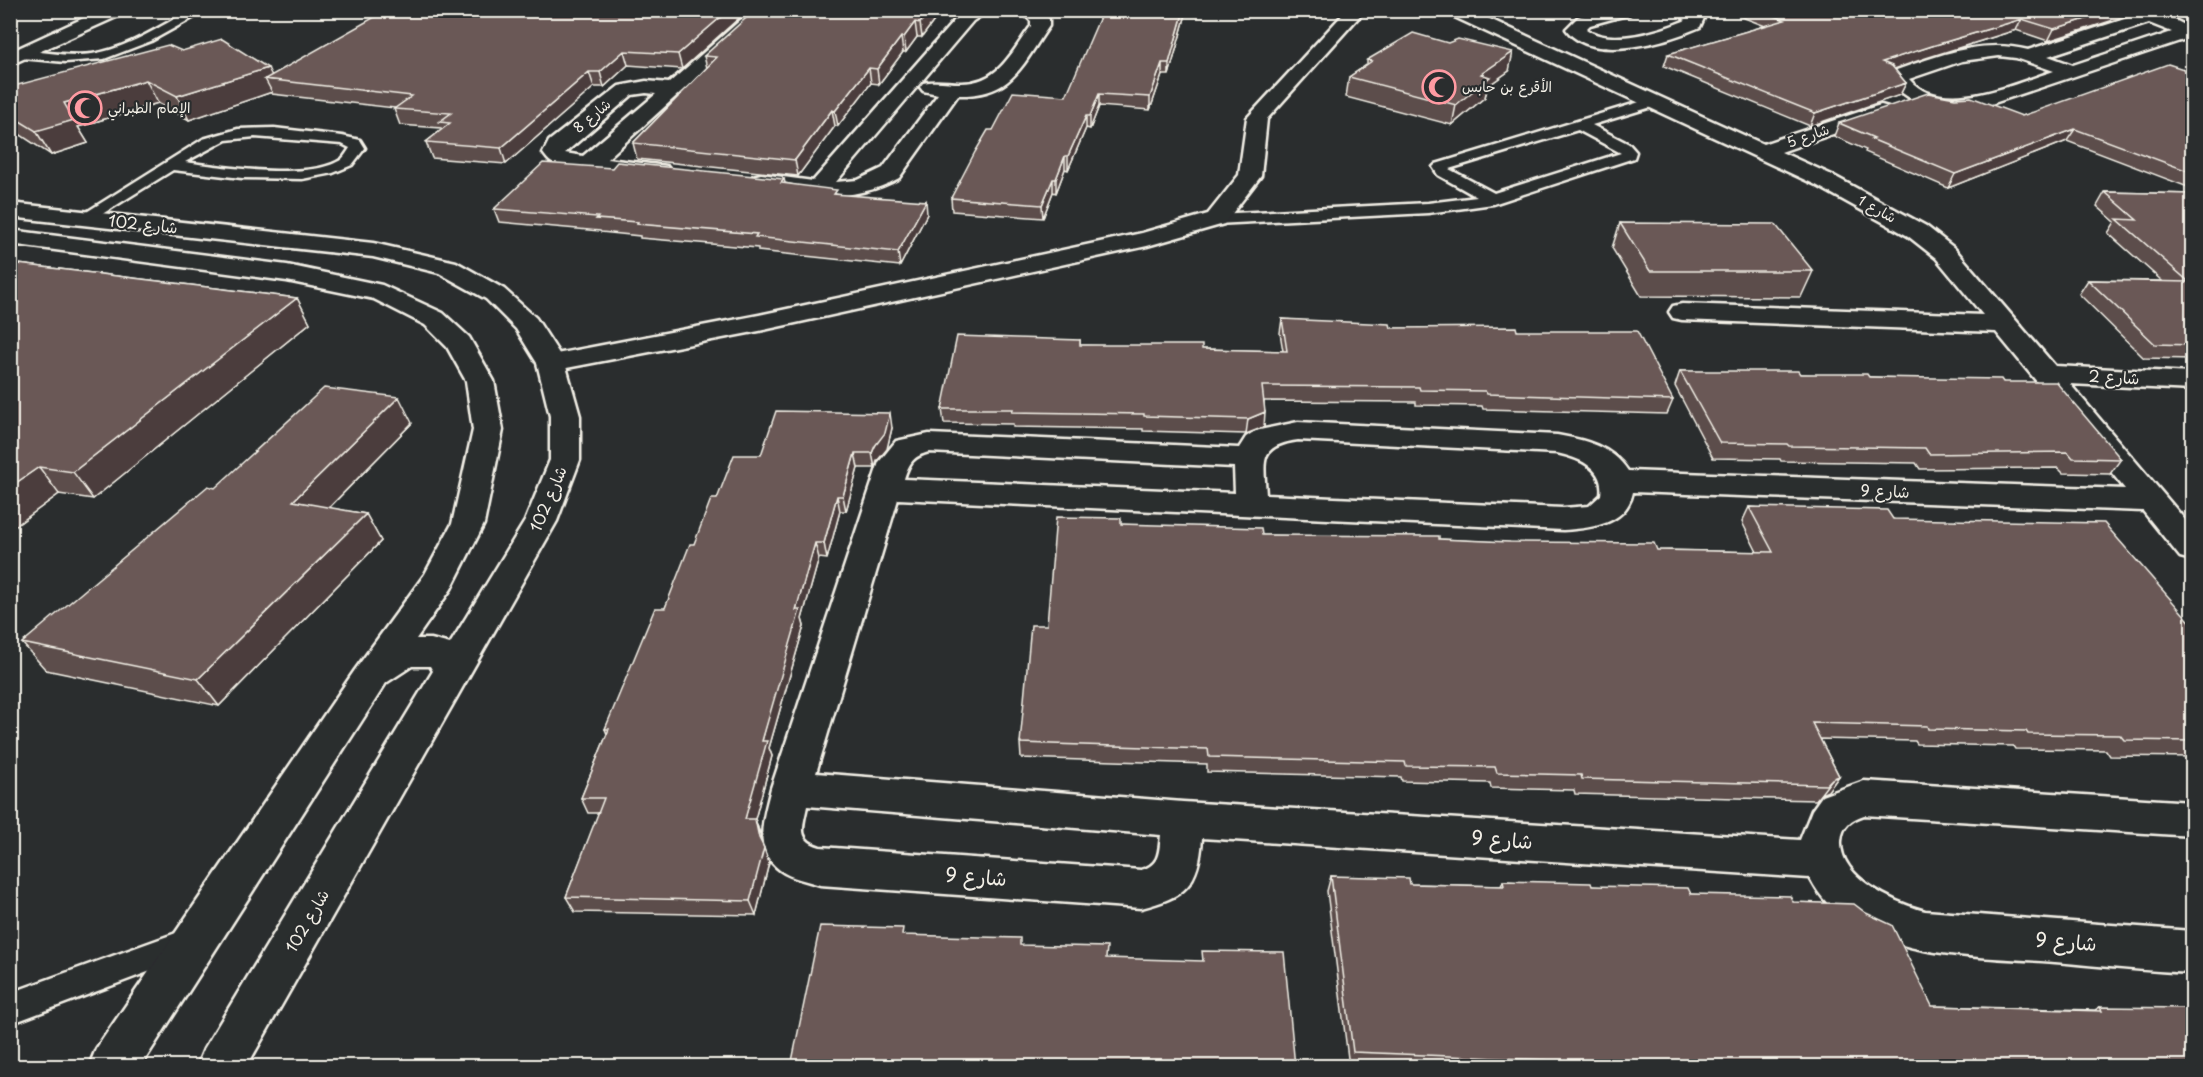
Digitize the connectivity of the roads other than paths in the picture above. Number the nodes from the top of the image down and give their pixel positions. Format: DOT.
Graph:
graph roads {
  1 [pos="75,10"];
  2 [pos="117,10"];
  3 [pos="201,10"];
  4 [pos="763,10"];
  5 [pos="982,10"];
  6 [pos="1027,10"];
  7 [pos="1357,10"];
  8 [pos="1454,10"];
  9 [pos="1624,10"];
  10 [pos="2128,10"];
  11 [pos="1687,11"];
  12 [pos="2149,17"];
  13 [pos="21,34"];
  14 [pos="1587,38"];
  15 [pos="1541,50"];
  16 [pos="2121,55"];
  17 [pos="2028,56"];
  18 [pos="16,57"];
  19 [pos="2151,65"];
  20 [pos="2072,70"];
  21 [pos="910,84"];
  22 [pos="674,89"];
  23 [pos="952,89"];
  24 [pos="1923,96"];
  25 [pos="1653,102"];
  26 [pos="1578,124"];
  27 [pos="1760,152"];
  28 [pos="589,164"];
  29 [pos="170,165"];
  30 [pos="681,173"];
  31 [pos="739,179"];
  32 [pos="820,187"];
  33 [pos="1493,199"];
  34 [pos="10,210"];
  35 [pos="85,218"];
  36 [pos="1216,219"];
  37 [pos="237,234"];
  38 [pos="10,237"];
  39 [pos="199,261"];
  40 [pos="1682,312"];
  41 [pos="2004,324"];
  42 [pos="551,363"];
  43 [pos="2046,374"];
  44 [pos="2190,383"];
  45 [pos="1249,458"];
  46 [pos="1618,481"];
  47 [pos="886,488"];
  48 [pos="2152,501"];
  49 [pos="1251,505"];
  50 [pos="2193,549"];
  51 [pos="452,673"];
  52 [pos="368,680"];
  53 [pos="791,788"];
  54 [pos="1183,819"];
  55 [pos="2193,819"];
  56 [pos="1821,860"];
  57 [pos="197,939"];
  58 [pos="2193,952"];
  59 [pos="10,1009"];
  60 [pos="113,1066"];
  61 [pos="221,1066"];
  1 -- 13 [label="street"];
  2 -- 18 [label="street"];
  3 -- 18 [label="lane"];
  4 -- 22 [label="street"];
  5 -- 21 [label="street"];
  6 -- 23 [label="street"];
  7 -- 36 [label="street"];
  8 -- 15 [label="street, شارع 1"];
  9 -- 14 [label="street"];
  10 -- 12 [label="street, شارع 5"];
  11 -- 14 [label="street"];
  12 -- 16 [label="street, شارع 5"];
  12 -- 17 [label="street, شارع 5"];
  14 -- 15 [label="street"];
  15 -- 25 [label="street, شارع 1"];
  16 -- 19 [label="street"];
  16 -- 20 [label="street, شارع 5"];
  17 -- 20 [label="street, شارع 5"];
  17 -- 24 [label="street, شارع 5"];
  20 -- 24 [label="street, شارع 5"];
  21 -- 23 [label="street"];
  21 -- 32 [label="street"];
  22 -- 28 [label="street"];
  22 -- 28 [label="street, شارع 8"];
  23 -- 32 [label="street"];
  24 -- 27 [label="street, شارع 5"];
  25 -- 26 [label="lane"];
  25 -- 27 [label="street, شارع 1"];
  26 -- 33 [label="lane"];
  26 -- 33 [label="lane"];
  27 -- 41 [label="street, شارع 1"];
  28 -- 30 [label="street, شارع 8"];
  29 -- 29 [label="lane"];
  29 -- 35 [label="lane"];
  31 -- 32 [label="street"];
  33 -- 36 [label="lane"];
  34 -- 35 [label="street, شارع 102"];
  35 -- 37 [label="street, شارع 102"];
  36 -- 42 [label="street"];
  37 -- 39 [label="street"];
  37 -- 42 [label="street, شارع 102"];
  38 -- 39 [label="street, شارع 102"];
  39 -- 52 [label="street, شارع 102"];
  40 -- 41 [label="street"];
  41 -- 43 [label="street, شارع 1"];
  42 -- 51 [label="street, شارع 102"];
  43 -- 44 [label="street, شارع 2"];
  43 -- 48 [label="street, شارع 1"];
  45 -- 46 [label="street"];
  45 -- 47 [label="street, شارع 9"];
  45 -- 49 [label="street"];
  46 -- 48 [label="street, شارع 9"];
  46 -- 49 [label="street"];
  47 -- 49 [label="street"];
  47 -- 53 [label="street, شارع 9"];
  48 -- 50 [label="street, شارع 1"];
  51 -- 52 [label="street"];
  51 -- 61 [label="street, شارع 102"];
  52 -- 57 [label="street, شارع 102"];
  53 -- 54 [label="street, شارع 9"];
  53 -- 54 [label="street, شارع 9"];
  54 -- 56 [label="street, شارع 9"];
  55 -- 56 [label="street"];
  56 -- 58 [label="street, شارع 9"];
  57 -- 59 [label="lane"];
  57 -- 60 [label="street, شارع 102"];
}
